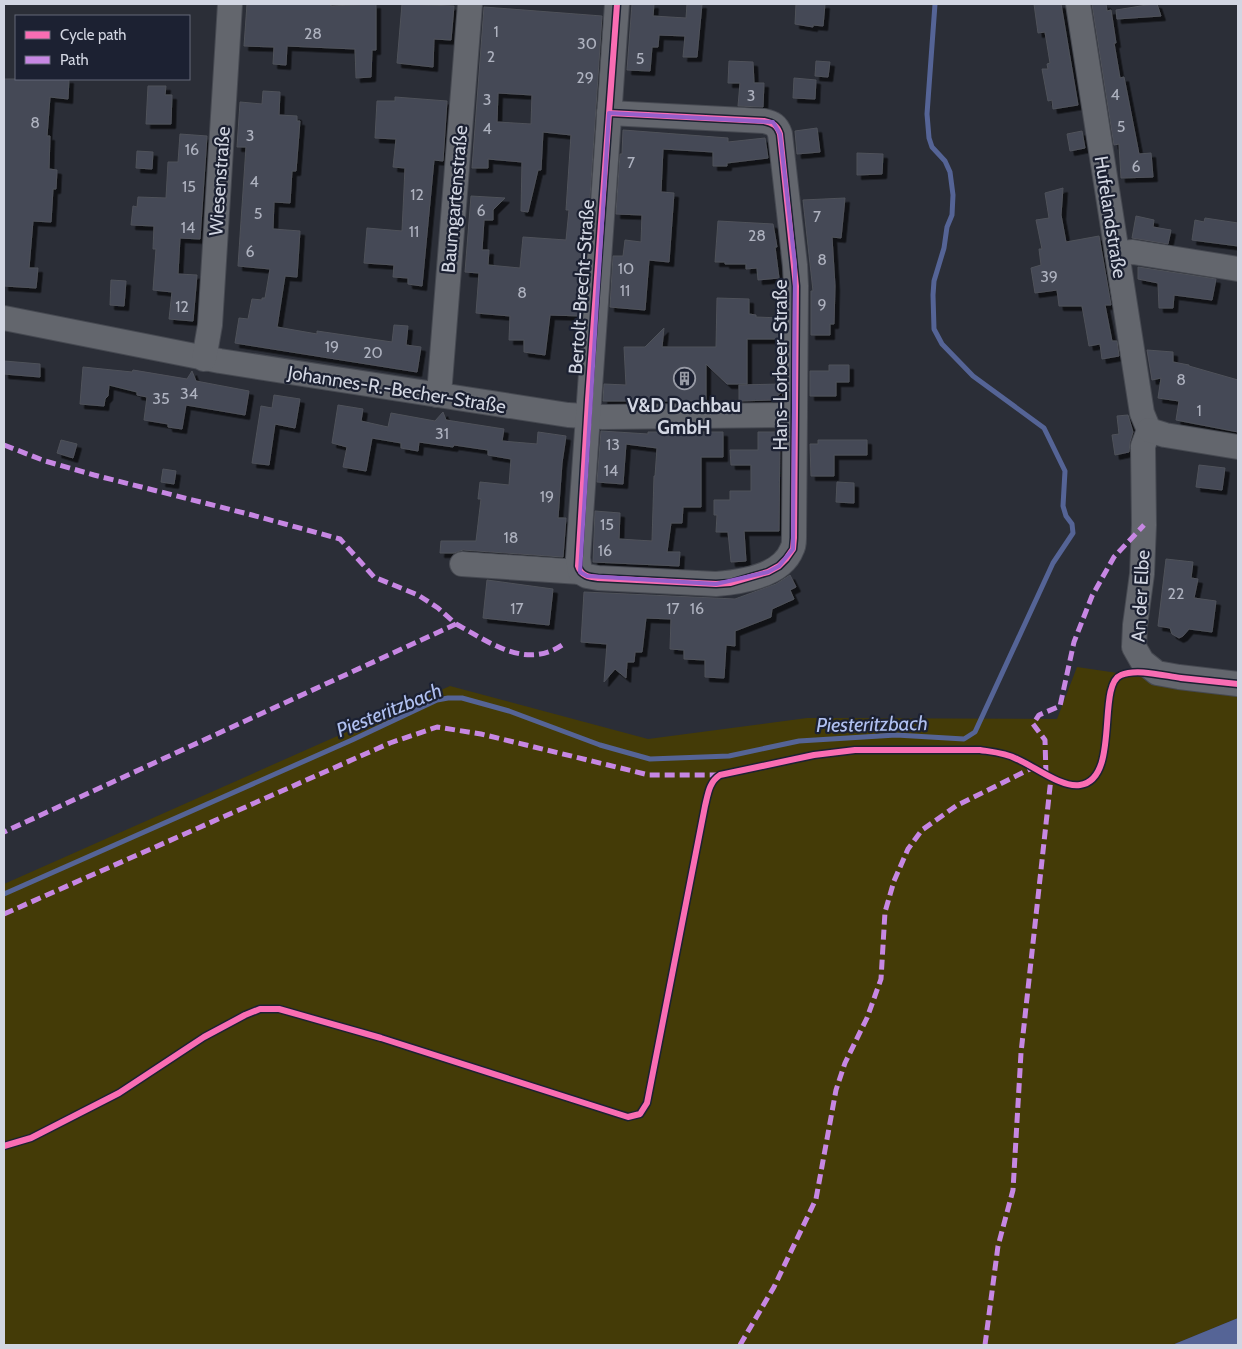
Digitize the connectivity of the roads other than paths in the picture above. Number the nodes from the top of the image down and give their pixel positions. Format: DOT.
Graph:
graph roads {
  1 [pos="230,4"];
  2 [pos="470,4"];
  3 [pos="617,4"];
  4 [pos="1078,4"];
  5 [pos="609,113"];
  6 [pos="1117,253"];
  7 [pos="1238,269"];
  8 [pos="4,318"];
  9 [pos="204,359"];
  10 [pos="437,395"];
  11 [pos="795,415"];
  12 [pos="588,416"];
  13 [pos="1148,430"];
  14 [pos="1238,447"];
  15 [pos="462,564"];
  16 [pos="580,572"];
  17 [pos="1238,684"];
  1 -- 9 [label="street, Wiesenstraße"];
  2 -- 10 [label="street, Baumgartenstraße"];
  3 -- 5 [label="street, Bertolt-Brecht-Straße"];
  4 -- 6 [label="street, Hufelandstraße"];
  5 -- 11 [label="street, Hans-Lorbeer-Straße"];
  5 -- 12 [label="street, Bertolt-Brecht-Straße"];
  6 -- 7 [label="street"];
  6 -- 13 [label="street, Hufelandstraße"];
  8 -- 9 [label="street, Johannes-R.-Becher-Straße"];
  9 -- 10 [label="street, Johannes-R.-Becher-Straße"];
  10 -- 12 [label="street, Johannes-R.-Becher-Straße"];
  11 -- 12 [label="street, Johannes-R.-Becher-Straße"];
  11 -- 16 [label="street, Hans-Lorbeer-Straße"];
  12 -- 16 [label="street, Bertolt-Brecht-Straße"];
  13 -- 14 [label="street"];
  13 -- 17 [label="street, An der Elbe"];
  15 -- 16 [label="street, Hans-Lorbeer-Straße"];
}
